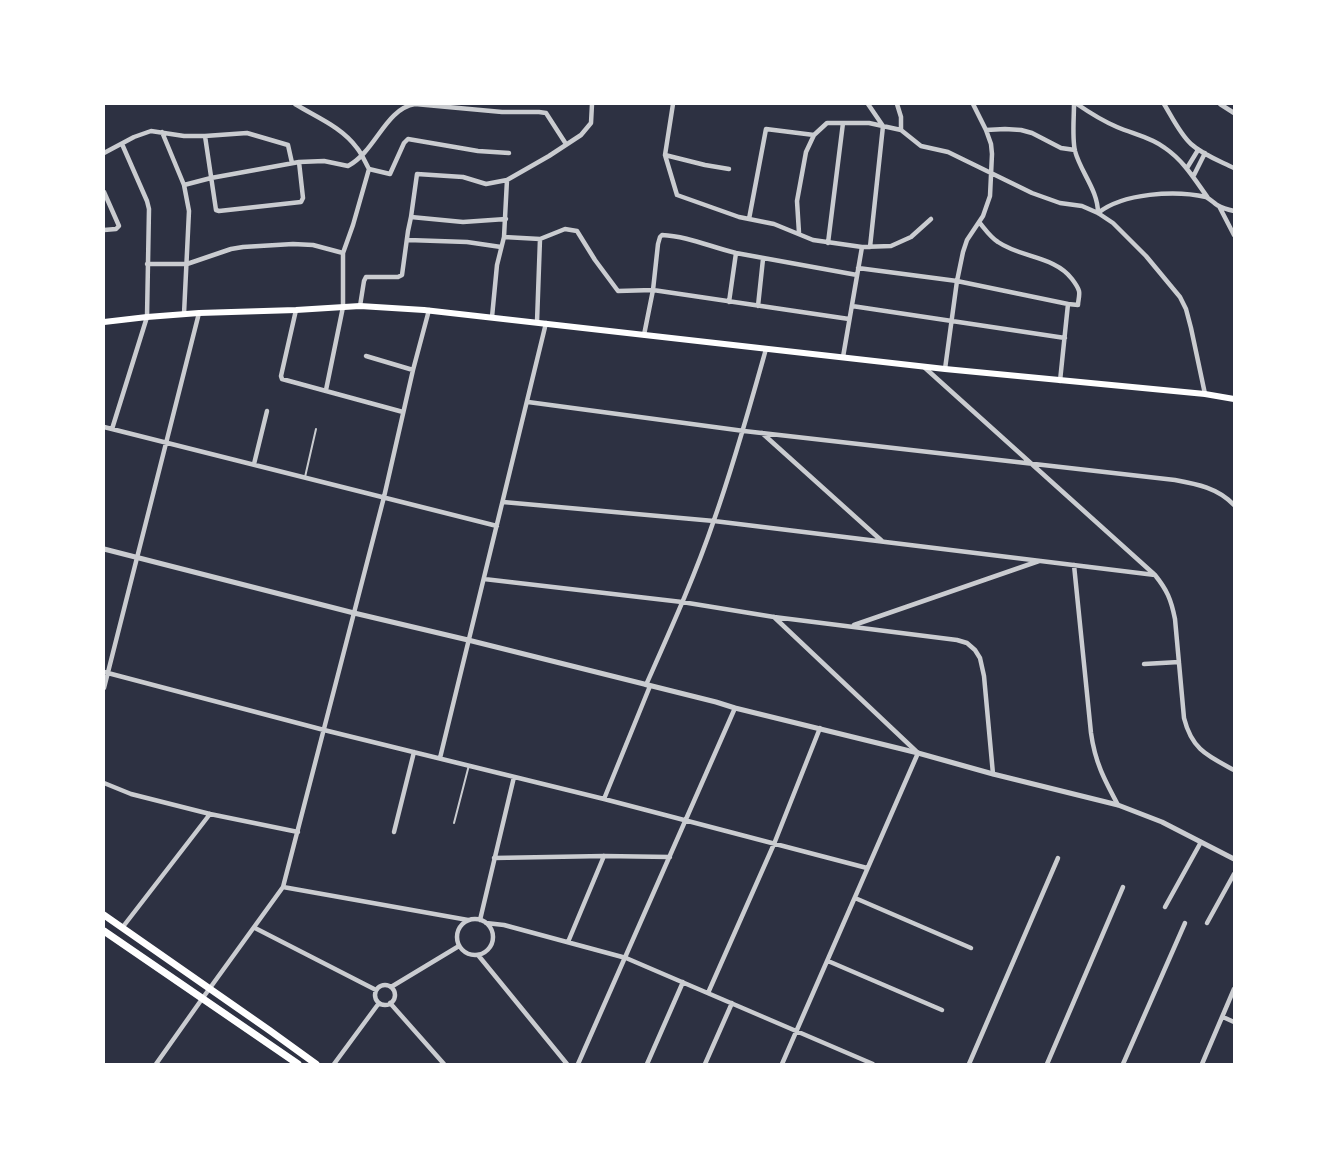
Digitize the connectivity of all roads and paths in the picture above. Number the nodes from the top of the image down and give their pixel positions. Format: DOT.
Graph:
graph roads {
  1 [pos="295,104"];
  2 [pos="592,104"];
  3 [pos="673,104"];
  4 [pos="868,104"];
  5 [pos="897,104"];
  6 [pos="973,104"];
  7 [pos="1075,104"];
  8 [pos="1164,104"];
  9 [pos="1220,104"];
  10 [pos="1234,113"];
  11 [pos="843,123"];
  12 [pos="883,126"];
  13 [pos="901,130"];
  14 [pos="986,130"];
  15 [pos="162,132"];
  16 [pos="814,135"];
  17 [pos="205,136"];
  18 [pos="122,144"];
  19 [pos="566,144"];
  20 [pos="1075,150"];
  21 [pos="1198,150"];
  22 [pos="104,153"];
  23 [pos="509,153"];
  24 [pos="1205,153"];
  25 [pos="665,155"];
  26 [pos="362,157"];
  27 [pos="299,162"];
  28 [pos="292,163"];
  29 [pos="1187,168"];
  30 [pos="1234,168"];
  31 [pos="369,169"];
  32 [pos="729,169"];
  33 [pos="991,174"];
  34 [pos="1193,177"];
  35 [pos="212,178"];
  36 [pos="507,180"];
  37 [pos="184,185"];
  38 [pos="104,192"];
  39 [pos="1208,198"];
  40 [pos="1219,206"];
  41 [pos="1234,211"];
  42 [pos="1098,213"];
  43 [pos="411,217"];
  44 [pos="506,219"];
  45 [pos="749,219"];
  46 [pos="931,219"];
  47 [pos="979,222"];
  48 [pos="104,230"];
  49 [pos="799,233"];
  50 [pos="1234,234"];
  51 [pos="504,237"];
  52 [pos="540,239"];
  53 [pos="408,240"];
  54 [pos="828,243"];
  55 [pos="870,247"];
  56 [pos="501,248"];
  57 [pos="862,248"];
  58 [pos="343,253"];
  59 [pos="736,253"];
  60 [pos="763,259"];
  61 [pos="147,264"];
  62 [pos="187,264"];
  63 [pos="858,268"];
  64 [pos="857,275"];
  65 [pos="957,281"];
  66 [pos="653,290"];
  67 [pos="729,302"];
  68 [pos="1068,304"];
  69 [pos="360,306"];
  70 [pos="758,306"];
  71 [pos="852,306"];
  72 [pos="343,307"];
  73 [pos="296,310"];
  74 [pos="429,310"];
  75 [pos="200,313"];
  76 [pos="184,314"];
  77 [pos="147,316"];
  78 [pos="492,317"];
  79 [pos="849,319"];
  80 [pos="104,322"];
  81 [pos="537,322"];
  82 [pos="952,322"];
  83 [pos="547,323"];
  84 [pos="644,334"];
  85 [pos="1065,338"];
  86 [pos="766,349"];
  87 [pos="366,356"];
  88 [pos="843,357"];
  89 [pos="924,366"];
  90 [pos="945,369"];
  91 [pos="413,370"];
  92 [pos="1060,381"];
  93 [pos="326,390"];
  94 [pos="1205,394"];
  95 [pos="1234,399"];
  96 [pos="528,402"];
  97 [pos="267,411"];
  98 [pos="403,412"];
  99 [pos="104,427"];
  100 [pos="112,429"];
  101 [pos="316,429"];
  102 [pos="744,430"];
  103 [pos="762,432"];
  104 [pos="167,443"];
  105 [pos="1031,463"];
  106 [pos="254,464"];
  107 [pos="305,477"];
  108 [pos="384,497"];
  109 [pos="503,502"];
  110 [pos="1234,505"];
  111 [pos="714,521"];
  112 [pos="497,526"];
  113 [pos="882,541"];
  114 [pos="104,549"];
  115 [pos="136,558"];
  116 [pos="1042,561"];
  117 [pos="1074,565"];
  118 [pos="1155,575"];
  119 [pos="484,579"];
  120 [pos="682,602"];
  121 [pos="354,614"];
  122 [pos="774,617"];
  123 [pos="853,626"];
  124 [pos="468,640"];
  125 [pos="1179,662"];
  126 [pos="1144,664"];
  127 [pos="105,672"];
  128 [pos="648,686"];
  129 [pos="104,687"];
  130 [pos="735,708"];
  131 [pos="820,728"];
  132 [pos="324,730"];
  133 [pos="414,752"];
  134 [pos="918,753"];
  135 [pos="440,758"];
  136 [pos="469,765"];
  137 [pos="1234,770"];
  138 [pos="993,774"];
  139 [pos="514,777"];
  140 [pos="104,783"];
  141 [pos="604,799"];
  142 [pos="1118,804"];
  143 [pos="210,814"];
  144 [pos="685,820"];
  145 [pos="454,824"];
  146 [pos="298,832"];
  147 [pos="394,832"];
  148 [pos="1202,842"];
  149 [pos="774,844"];
  150 [pos="604,856"];
  151 [pos="670,857"];
  152 [pos="494,858"];
  153 [pos="1058,858"];
  154 [pos="1234,859"];
  155 [pos="867,868"];
  156 [pos="1234,874"];
  157 [pos="284,887"];
  158 [pos="1123,887"];
  159 [pos="855,898"];
  160 [pos="1165,907"];
  161 [pos="104,915"];
  162 [pos="468,920"];
  163 [pos="480,920"];
  164 [pos="486,923"];
  165 [pos="1185,923"];
  166 [pos="1207,923"];
  167 [pos="122,928"];
  168 [pos="255,928"];
  169 [pos="104,931"];
  170 [pos="568,942"];
  171 [pos="459,946"];
  172 [pos="971,948"];
  173 [pos="478,955"];
  174 [pos="626,958"];
  175 [pos="828,961"];
  176 [pos="683,982"];
  177 [pos="392,987"];
  178 [pos="209,989"];
  179 [pos="376,990"];
  180 [pos="1234,990"];
  181 [pos="708,993"];
  182 [pos="202,999"];
  183 [pos="379,1002"];
  184 [pos="390,1003"];
  185 [pos="732,1003"];
  186 [pos="942,1011"];
  187 [pos="1223,1017"];
  188 [pos="1234,1022"];
  189 [pos="796,1031"];
  190 [pos="156,1065"];
  191 [pos="298,1065"];
  192 [pos="316,1065"];
  193 [pos="334,1065"];
  194 [pos="444,1065"];
  195 [pos="567,1065"];
  196 [pos="578,1065"];
  197 [pos="647,1065"];
  198 [pos="705,1065"];
  199 [pos="782,1065"];
  200 [pos="873,1065"];
  201 [pos="969,1065"];
  202 [pos="1047,1065"];
  203 [pos="1123,1065"];
  204 [pos="1203,1065"];
  1 -- 26 [label="street"];
  2 -- 19 [label="street"];
  3 -- 25 [label="street"];
  4 -- 12 [label="street"];
  5 -- 13 [label="street"];
  6 -- 14 [label="street"];
  7 -- 20 [label="street"];
  7 -- 29 [label="street"];
  8 -- 21 [label="street"];
  9 -- 10 [label="street"];
  11 -- 12 [label="street"];
  11 -- 16 [label="street"];
  11 -- 54 [label="street"];
  12 -- 13 [label="street"];
  12 -- 55 [label="street"];
  13 -- 33 [label="street"];
  14 -- 20 [label="street"];
  14 -- 33 [label="street"];
  15 -- 17 [label="street"];
  15 -- 18 [label="street"];
  15 -- 37 [label="street"];
  16 -- 45 [label="street"];
  16 -- 49 [label="street"];
  17 -- 28 [label="street"];
  17 -- 35 [label="street"];
  18 -- 22 [label="street"];
  18 -- 61 [label="street"];
  19 -- 26 [label="street"];
  19 -- 36 [label="street"];
  20 -- 42 [label="street"];
  21 -- 24 [label="street"];
  21 -- 29 [label="street"];
  23 -- 31 [label="street"];
  24 -- 30 [label="street"];
  24 -- 34 [label="street"];
  25 -- 32 [label="street"];
  25 -- 45 [label="street"];
  26 -- 27 [label="street"];
  26 -- 31 [label="street"];
  27 -- 28 [label="street"];
  27 -- 35 [label="street"];
  28 -- 35 [label="street"];
  29 -- 34 [label="street"];
  31 -- 58 [label="street"];
  33 -- 42 [label="street"];
  33 -- 47 [label="street"];
  34 -- 39 [label="street"];
  35 -- 37 [label="street"];
  36 -- 43 [label="street"];
  36 -- 44 [label="street"];
  37 -- 62 [label="street"];
  38 -- 48 [label="street"];
  39 -- 40 [label="street"];
  39 -- 42 [label="street"];
  40 -- 41 [label="street"];
  40 -- 50 [label="street"];
  42 -- 94 [label="street"];
  43 -- 44 [label="street"];
  43 -- 53 [label="street"];
  44 -- 51 [label="street"];
  45 -- 49 [label="street"];
  46 -- 55 [label="street"];
  47 -- 65 [label="street"];
  47 -- 68 [label="street"];
  49 -- 54 [label="street"];
  51 -- 52 [label="street"];
  51 -- 56 [label="street"];
  52 -- 66 [label="street"];
  52 -- 81 [label="street"];
  53 -- 56 [label="street"];
  53 -- 69 [label="street"];
  54 -- 57 [label="street"];
  55 -- 57 [label="street"];
  56 -- 78 [label="street"];
  57 -- 63 [label="street"];
  58 -- 62 [label="street"];
  58 -- 72 [label="street"];
  59 -- 60 [label="street"];
  59 -- 66 [label="street"];
  59 -- 67 [label="street"];
  60 -- 64 [label="street"];
  60 -- 70 [label="street"];
  61 -- 62 [label="street"];
  61 -- 77 [label="street"];
  62 -- 76 [label="street"];
  63 -- 64 [label="street"];
  63 -- 65 [label="street"];
  64 -- 71 [label="street"];
  65 -- 68 [label="street"];
  65 -- 82 [label="street"];
  66 -- 67 [label="street"];
  66 -- 84 [label="street"];
  67 -- 70 [label="street"];
  68 -- 85 [label="street"];
  69 -- 72 [label="main road"];
  69 -- 74 [label="main road"];
  70 -- 79 [label="street"];
  71 -- 79 [label="street"];
  71 -- 82 [label="street"];
  72 -- 73 [label="main road"];
  72 -- 93 [label="street"];
  73 -- 75 [label="main road"];
  73 -- 93 [label="street"];
  74 -- 78 [label="main road"];
  74 -- 91 [label="street"];
  75 -- 76 [label="main road"];
  75 -- 104 [label="street"];
  76 -- 77 [label="main road"];
  77 -- 80 [label="main road"];
  77 -- 100 [label="street"];
  78 -- 81 [label="main road"];
  79 -- 88 [label="street"];
  81 -- 83 [label="main road"];
  82 -- 85 [label="street"];
  82 -- 90 [label="street"];
  83 -- 84 [label="main road"];
  83 -- 96 [label="street"];
  84 -- 86 [label="main road"];
  85 -- 92 [label="street"];
  86 -- 88 [label="main road"];
  86 -- 102 [label="street"];
  87 -- 91 [label="street"];
  88 -- 89 [label="main road"];
  89 -- 90 [label="main road"];
  89 -- 105 [label="street"];
  90 -- 92 [label="main road"];
  91 -- 98 [label="street"];
  92 -- 94 [label="main road"];
  93 -- 98 [label="street"];
  94 -- 95 [label="main road"];
  96 -- 102 [label="street"];
  96 -- 109 [label="street"];
  97 -- 106 [label="street"];
  98 -- 108 [label="street"];
  99 -- 100 [label="street"];
  100 -- 104 [label="street"];
  101 -- 107 [label="lane"];
  102 -- 103 [label="street"];
  102 -- 111 [label="street"];
  103 -- 105 [label="street"];
  103 -- 113 [label="street"];
  104 -- 106 [label="street"];
  104 -- 115 [label="street"];
  105 -- 110 [label="street"];
  105 -- 118 [label="street"];
  106 -- 107 [label="street"];
  107 -- 108 [label="street"];
  108 -- 112 [label="street"];
  108 -- 121 [label="street"];
  109 -- 111 [label="street"];
  109 -- 112 [label="street"];
  111 -- 113 [label="street"];
  111 -- 120 [label="street"];
  112 -- 119 [label="street"];
  113 -- 116 [label="street"];
  114 -- 115 [label="street"];
  115 -- 121 [label="street"];
  115 -- 127 [label="street"];
  116 -- 117 [label="street"];
  116 -- 123 [label="street"];
  117 -- 118 [label="street"];
  117 -- 142 [label="street"];
  118 -- 125 [label="street"];
  119 -- 120 [label="street"];
  119 -- 124 [label="street"];
  120 -- 122 [label="street"];
  120 -- 128 [label="street"];
  121 -- 124 [label="street"];
  121 -- 132 [label="street"];
  122 -- 123 [label="street"];
  122 -- 134 [label="street"];
  123 -- 138 [label="street"];
  124 -- 128 [label="street"];
  124 -- 135 [label="street"];
  125 -- 126 [label="street"];
  125 -- 137 [label="street"];
  127 -- 129 [label="street"];
  127 -- 132 [label="street"];
  128 -- 130 [label="street"];
  128 -- 141 [label="street"];
  130 -- 131 [label="street"];
  130 -- 144 [label="street"];
  131 -- 134 [label="street"];
  131 -- 149 [label="street"];
  132 -- 133 [label="street"];
  132 -- 146 [label="street"];
  133 -- 135 [label="street"];
  133 -- 147 [label="street"];
  134 -- 138 [label="street"];
  134 -- 155 [label="street"];
  135 -- 136 [label="street"];
  136 -- 139 [label="street"];
  136 -- 145 [label="lane"];
  138 -- 142 [label="street"];
  139 -- 141 [label="street"];
  139 -- 152 [label="street"];
  140 -- 143 [label="street"];
  141 -- 144 [label="street"];
  142 -- 148 [label="street"];
  143 -- 146 [label="street"];
  143 -- 167 [label="street"];
  144 -- 149 [label="street"];
  144 -- 151 [label="street"];
  146 -- 157 [label="street"];
  148 -- 154 [label="street"];
  148 -- 160 [label="street"];
  149 -- 155 [label="street"];
  149 -- 181 [label="street"];
  150 -- 151 [label="street"];
  150 -- 152 [label="street"];
  150 -- 170 [label="street"];
  151 -- 174 [label="street"];
  152 -- 163 [label="street"];
  153 -- 201 [label="street"];
  155 -- 159 [label="street"];
  156 -- 166 [label="street"];
  157 -- 162 [label="street"];
  157 -- 168 [label="street"];
  158 -- 202 [label="street"];
  159 -- 172 [label="street"];
  159 -- 175 [label="street"];
  161 -- 167 [label="highway"];
  162 -- 163 [label="street"];
  162 -- 171 [label="street"];
  163 -- 164 [label="street"];
  164 -- 170 [label="street"];
  164 -- 173 [label="street"];
  165 -- 203 [label="street"];
  167 -- 178 [label="highway"];
  168 -- 178 [label="street"];
  168 -- 179 [label="street"];
  169 -- 182 [label="highway"];
  170 -- 174 [label="street"];
  171 -- 173 [label="street"];
  171 -- 177 [label="street"];
  173 -- 195 [label="street"];
  174 -- 176 [label="street"];
  174 -- 196 [label="street"];
  175 -- 186 [label="street"];
  175 -- 189 [label="street"];
  176 -- 181 [label="street"];
  176 -- 197 [label="street"];
  177 -- 179 [label="street"];
  177 -- 184 [label="street"];
  178 -- 182 [label="street"];
  178 -- 192 [label="highway"];
  179 -- 183 [label="street"];
  180 -- 187 [label="street"];
  181 -- 185 [label="street"];
  182 -- 190 [label="street"];
  182 -- 191 [label="highway"];
  183 -- 184 [label="street"];
  183 -- 193 [label="street"];
  184 -- 194 [label="street"];
  185 -- 189 [label="street"];
  185 -- 198 [label="street"];
  187 -- 188 [label="street"];
  187 -- 204 [label="street"];
  189 -- 199 [label="street"];
  189 -- 200 [label="street"];
}
